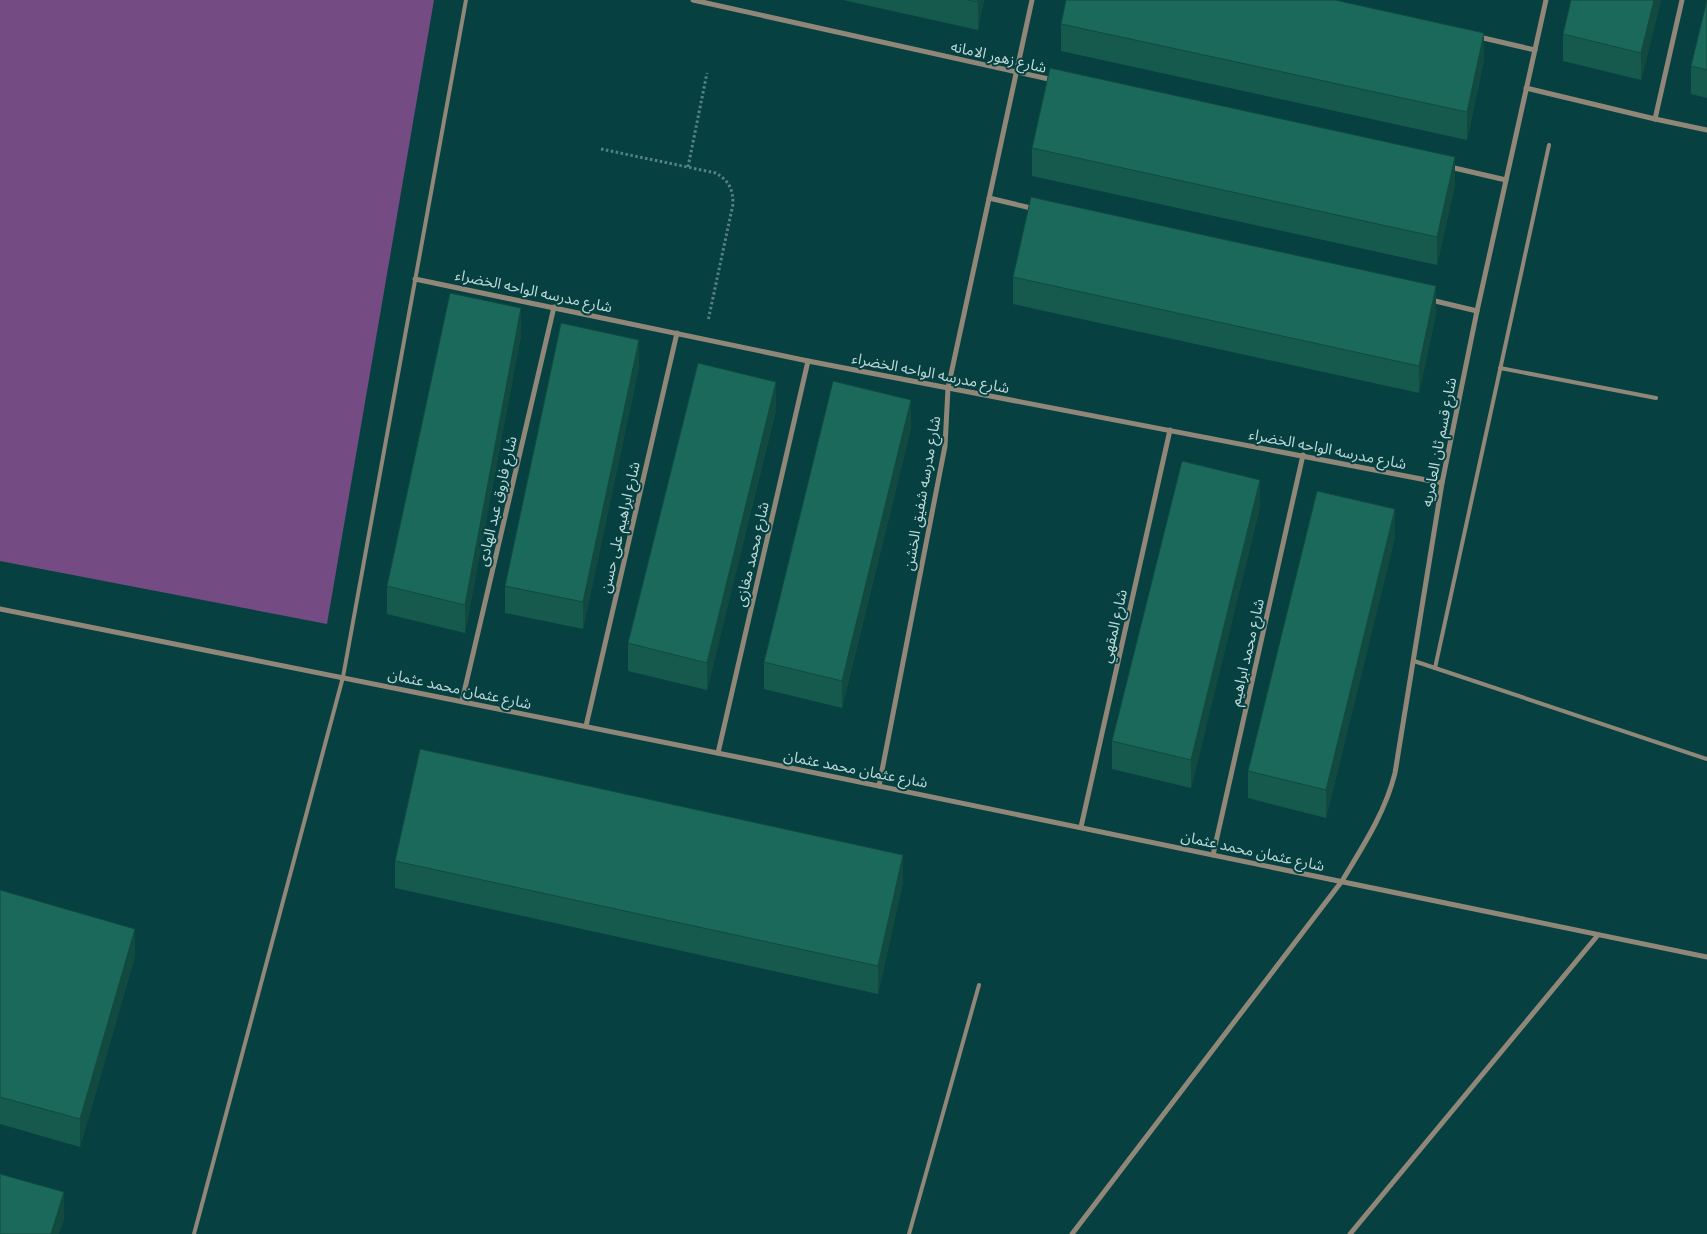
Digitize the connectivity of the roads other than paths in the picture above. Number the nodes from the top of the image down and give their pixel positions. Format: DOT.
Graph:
graph roads {
  1 [pos="466,0"];
  2 [pos="693,0"];
  3 [pos="1032,0"];
  4 [pos="1546,0"];
  5 [pos="1682,0"];
  6 [pos="1469,35"];
  7 [pos="1535,50"];
  8 [pos="1016,72"];
  9 [pos="1054,81"];
  10 [pos="1526,88"];
  11 [pos="1655,119"];
  12 [pos="1707,130"];
  13 [pos="1549,145"];
  14 [pos="1448,167"];
  15 [pos="1506,180"];
  16 [pos="989,198"];
  17 [pos="1037,209"];
  18 [pos="415,278"];
  19 [pos="1429,300"];
  20 [pos="554,307"];
  21 [pos="1476,311"];
  22 [pos="677,333"];
  23 [pos="808,361"];
  24 [pos="1500,368"];
  25 [pos="948,388"];
  26 [pos="1656,398"];
  27 [pos="1170,430"];
  28 [pos="1303,455"];
  29 [pos="1442,483"];
  30 [pos="0,609"];
  31 [pos="1414,661"];
  32 [pos="1435,668"];
  33 [pos="343,676"];
  34 [pos="462,701"];
  35 [pos="586,726"];
  36 [pos="718,753"];
  37 [pos="1707,759"];
  38 [pos="879,786"];
  39 [pos="1081,828"];
  40 [pos="1214,855"];
  41 [pos="1342,881"];
  42 [pos="1598,935"];
  43 [pos="1707,957"];
  44 [pos="979,985"];
  45 [pos="194,1234"];
  46 [pos="909,1234"];
  47 [pos="1072,1234"];
  48 [pos="1350,1234"];
  1 -- 18 [label="lane"];
  2 -- 8 [label="street, شارع زهور الامانه"];
  3 -- 8 [label="street, شارع مدرسه شفيق الخشن"];
  4 -- 7 [label="street, شارع قسم ثان العامريه"];
  5 -- 11 [label="street"];
  6 -- 7 [label="street"];
  7 -- 10 [label="street, شارع قسم ثان العامريه"];
  8 -- 9 [label="street, شارع زهور الامانه"];
  8 -- 16 [label="street, شارع مدرسه شفيق الخشن"];
  10 -- 11 [label="street"];
  10 -- 15 [label="street, شارع قسم ثان العامريه"];
  11 -- 12 [label="street"];
  13 -- 24 [label="lane"];
  14 -- 15 [label="street"];
  15 -- 21 [label="street, شارع قسم ثان العامريه"];
  16 -- 17 [label="street"];
  16 -- 25 [label="street, شارع مدرسه شفيق الخشن"];
  18 -- 20 [label="street, شارع مدرسه الواحه الخضراء"];
  18 -- 33 [label="lane"];
  19 -- 21 [label="street"];
  20 -- 22 [label="street, شارع مدرسه الواحه الخضراء"];
  20 -- 34 [label="street, شارع فاروق عبد الهادى"];
  21 -- 29 [label="street, شارع قسم ثان العامريه"];
  22 -- 23 [label="street, شارع مدرسه الواحه الخضراء"];
  22 -- 35 [label="street, شارع ابراهيم على حسن"];
  23 -- 25 [label="street, شارع مدرسه الواحه الخضراء"];
  23 -- 36 [label="street, شارع محمد مغازى"];
  24 -- 26 [label="lane"];
  24 -- 32 [label="lane"];
  25 -- 27 [label="street, شارع مدرسه الواحه الخضراء"];
  25 -- 38 [label="street, شارع مدرسه شفيق الخشن"];
  27 -- 28 [label="street, شارع مدرسه الواحه الخضراء"];
  27 -- 39 [label="street, شارع المقهي"];
  28 -- 29 [label="street, شارع مدرسه الواحه الخضراء"];
  28 -- 40 [label="street, شارع محمد ابراهيم"];
  29 -- 31 [label="street, شارع قسم ثان العامريه"];
  30 -- 33 [label="street, شارع عثمان محمد عثمان"];
  31 -- 32 [label="lane"];
  31 -- 41 [label="street, شارع قسم ثان العامريه"];
  32 -- 37 [label="lane"];
  33 -- 34 [label="street, شارع عثمان محمد عثمان"];
  33 -- 45 [label="lane"];
  34 -- 35 [label="street, شارع عثمان محمد عثمان"];
  35 -- 36 [label="street, شارع عثمان محمد عثمان"];
  36 -- 38 [label="street, شارع عثمان محمد عثمان"];
  38 -- 39 [label="street, شارع عثمان محمد عثمان"];
  39 -- 40 [label="street, شارع عثمان محمد عثمان"];
  40 -- 41 [label="street, شارع عثمان محمد عثمان"];
  41 -- 42 [label="street, شارع عثمان محمد عثمان"];
  41 -- 47 [label="street, شارع قسم ثان العامريه"];
  42 -- 43 [label="street, شارع عثمان محمد عثمان"];
  42 -- 48 [label="street"];
  44 -- 46 [label="lane"];
}
